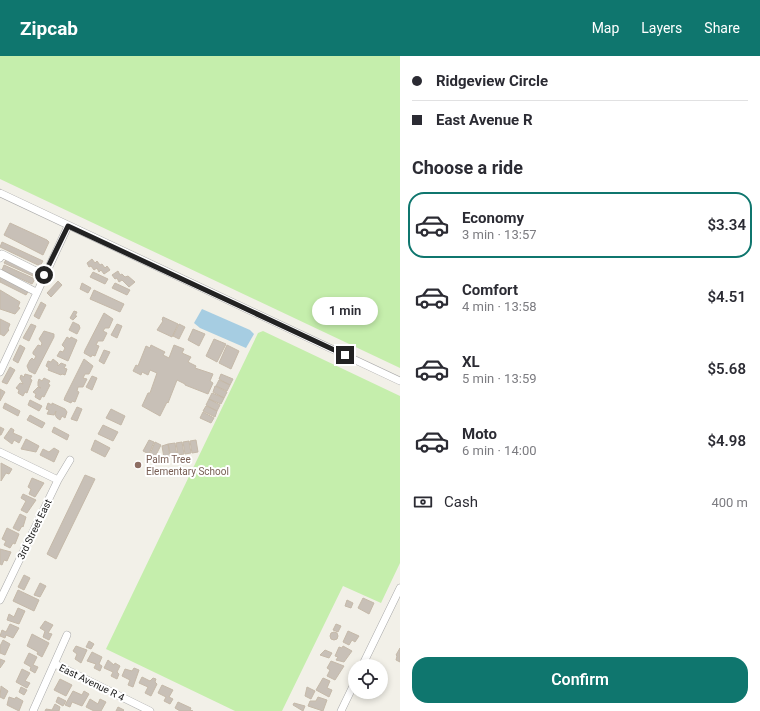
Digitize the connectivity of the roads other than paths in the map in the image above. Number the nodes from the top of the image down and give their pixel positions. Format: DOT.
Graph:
graph roads {
  1 [pos="0,193"];
  2 [pos="68,226"];
  3 [pos="0,258"];
  4 [pos="0,273"];
  5 [pos="44,275"];
  6 [pos="36,292"];
  7 [pos="0,372"];
  8 [pos="400,381"];
  9 [pos="0,452"];
  10 [pos="70,460"];
  11 [pos="58,480"];
  12 [pos="400,588"];
  13 [pos="0,600"];
  14 [pos="67,635"];
  15 [pos="365,659"];
  16 [pos="55,664"];
  17 [pos="348,696"];
  18 [pos="33,711"];
  19 [pos="150,711"];
  20 [pos="341,711"];
  1 -- 2 [label="street"];
  2 -- 5 [label="street"];
  2 -- 8 [label="street"];
  3 -- 5 [label="street"];
  4 -- 6 [label="street"];
  5 -- 6 [label="street"];
  6 -- 7 [label="street"];
  9 -- 11 [label="street"];
  10 -- 11 [label="street, 3rd Street East"];
  11 -- 13 [label="street, 3rd Street East"];
  12 -- 15 [label="street"];
  14 -- 16 [label="street"];
  16 -- 18 [label="street"];
  16 -- 19 [label="street, East Avenue R 4"];
  17 -- 20 [label="street"];
}
